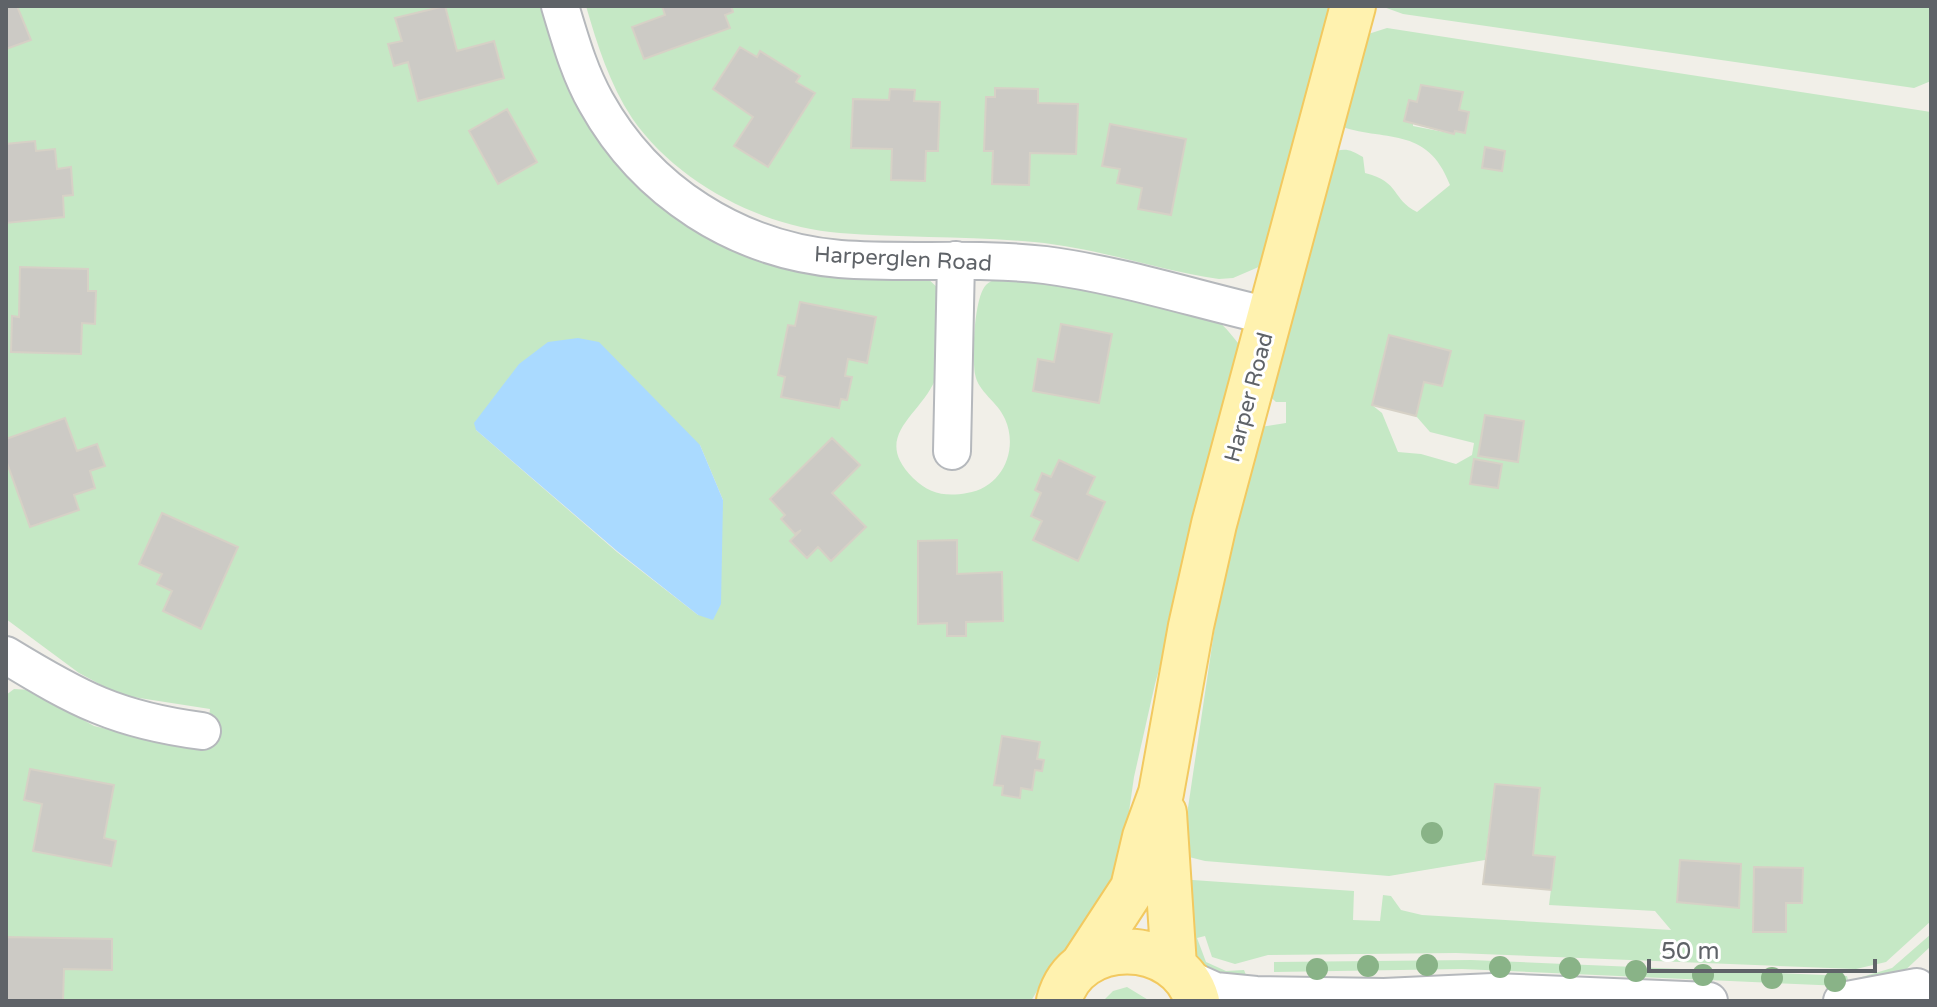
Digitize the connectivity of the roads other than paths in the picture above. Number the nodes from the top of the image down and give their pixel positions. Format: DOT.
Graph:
graph roads {
  1 [pos="560,6"];
  2 [pos="1353,6"];
  3 [pos="956,260"];
  4 [pos="1269,316"];
  5 [pos="952,451"];
  6 [pos="6,655"];
  7 [pos="202,731"];
  8 [pos="1161,793"];
  9 [pos="1186,982"];
  10 [pos="1920,985"];
  11 [pos="1064,991"];
  12 [pos="1378,999"];
  13 [pos="1709,1001"];
  14 [pos="1842,1001"];
  1 -- 3 [label="street, Harperglen Road"];
  2 -- 4 [label="main road, Harper Road"];
  3 -- 4 [label="street, Harperglen Road"];
  3 -- 5 [label="street"];
  4 -- 8 [label="main road, Harper Road"];
  6 -- 7 [label="street"];
  8 -- 9 [label="main road, Harper Road"];
  8 -- 11 [label="main road, Harper Road"];
  9 -- 11 [label="main road"];
  9 -- 12 [label="street"];
  10 -- 14 [label="street"];
  12 -- 13 [label="street"];
}
